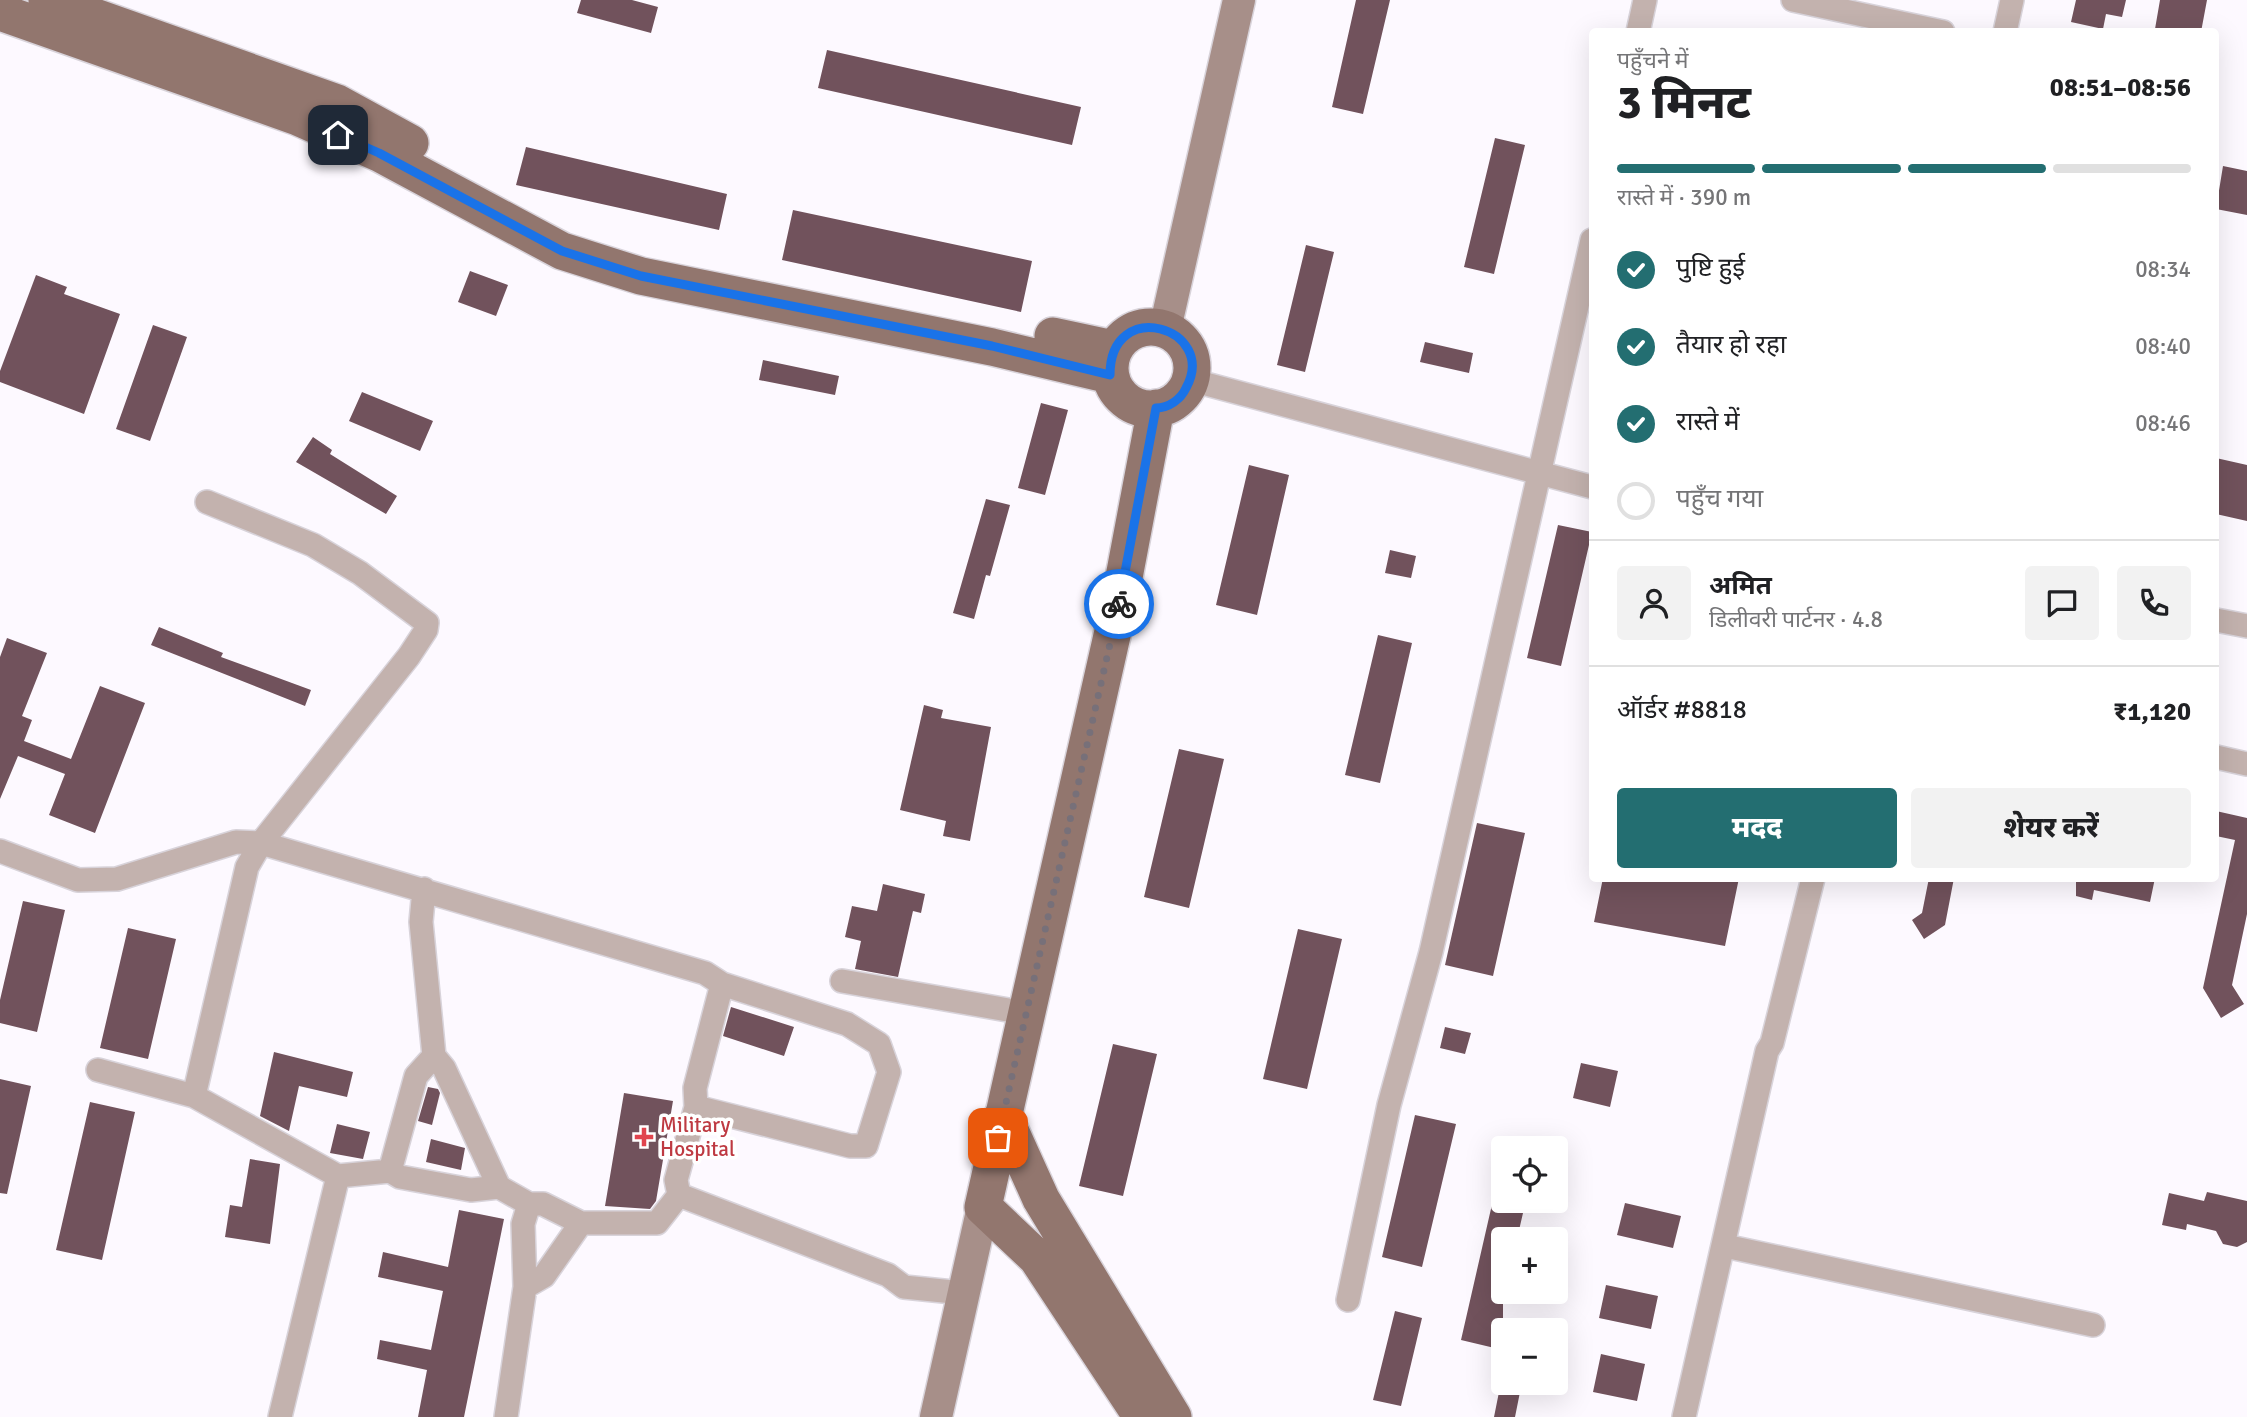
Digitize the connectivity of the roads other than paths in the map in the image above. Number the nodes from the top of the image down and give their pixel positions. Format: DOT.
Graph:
graph roads {
  1 [pos="47,0"];
  2 [pos="1239,0"];
  3 [pos="1645,0"];
  4 [pos="1793,0"];
  5 [pos="2012,0"];
  6 [pos="0,12"];
  7 [pos="1639,28"];
  8 [pos="1924,28"];
  9 [pos="2006,28"];
  10 [pos="1589,254"];
  11 [pos="1165,329"];
  12 [pos="1112,362"];
  13 [pos="1191,380"];
  14 [pos="1156,408"];
  15 [pos="1541,476"];
  16 [pos="1589,487"];
  17 [pos="207,502"];
  18 [pos="2219,621"];
  19 [pos="2247,626"];
  20 [pos="2219,758"];
  21 [pos="2247,764"];
  22 [pos="261,843"];
  23 [pos="0,851"];
  24 [pos="1813,882"];
  25 [pos="424,889"];
  26 [pos="842,981"];
  27 [pos="722,984"];
  28 [pos="1025,1013"];
  29 [pos="434,1056"];
  30 [pos="98,1070"];
  31 [pos="194,1096"];
  32 [pos="696,1107"];
  33 [pos="1003,1115"];
  34 [pos="390,1171"];
  35 [pos="338,1176"];
  36 [pos="499,1187"];
  37 [pos="679,1195"];
  38 [pos="529,1205"];
  39 [pos="983,1207"];
  40 [pos="581,1223"];
  41 [pos="1725,1246"];
  42 [pos="525,1287"];
  43 [pos="963,1293"];
  44 [pos="1348,1300"];
  45 [pos="2093,1325"];
  46 [pos="280,1417"];
  47 [pos="506,1417"];
  48 [pos="936,1417"];
  49 [pos="1142,1417"];
  50 [pos="1173,1417"];
  51 [pos="1684,1417"];
  1 -- 12 [label="main road"];
  2 -- 11 [label="main road"];
  3 -- 7 [label="street"];
  4 -- 8 [label="street"];
  5 -- 9 [label="street"];
  6 -- 12 [label="main road"];
  10 -- 15 [label="street"];
  11 -- 12 [label="main road"];
  11 -- 13 [label="main road"];
  12 -- 14 [label="main road"];
  13 -- 14 [label="main road"];
  13 -- 15 [label="street"];
  14 -- 28 [label="main road"];
  15 -- 16 [label="street"];
  15 -- 44 [label="street"];
  17 -- 22 [label="street"];
  18 -- 19 [label="street"];
  20 -- 21 [label="street"];
  22 -- 23 [label="street"];
  22 -- 25 [label="street"];
  22 -- 31 [label="street"];
  24 -- 41 [label="street"];
  25 -- 27 [label="street"];
  25 -- 29 [label="street"];
  26 -- 28 [label="street"];
  27 -- 32 [label="street"];
  27 -- 32 [label="street"];
  28 -- 33 [label="main road"];
  29 -- 34 [label="street"];
  29 -- 36 [label="street"];
  30 -- 31 [label="street"];
  31 -- 35 [label="street"];
  32 -- 37 [label="street"];
  33 -- 39 [label="main road"];
  33 -- 50 [label="main road"];
  34 -- 35 [label="street"];
  34 -- 36 [label="street"];
  35 -- 46 [label="street"];
  36 -- 38 [label="street"];
  37 -- 40 [label="street"];
  37 -- 43 [label="street"];
  38 -- 40 [label="street"];
  38 -- 42 [label="street"];
  39 -- 43 [label="main road"];
  39 -- 49 [label="main road"];
  40 -- 42 [label="street"];
  41 -- 45 [label="street"];
  41 -- 51 [label="street"];
  42 -- 47 [label="street"];
  43 -- 48 [label="main road"];
}
